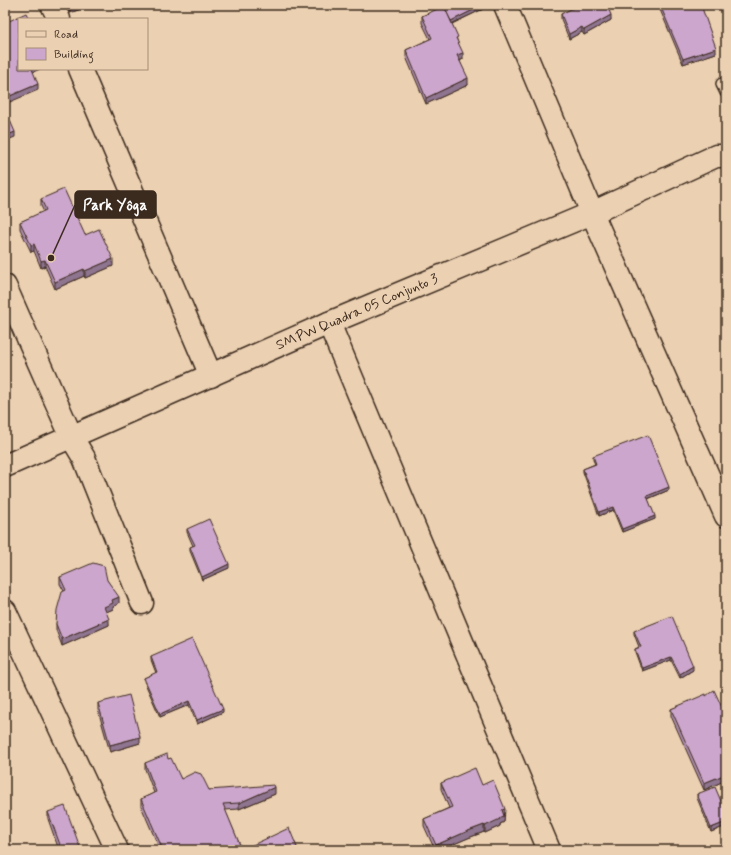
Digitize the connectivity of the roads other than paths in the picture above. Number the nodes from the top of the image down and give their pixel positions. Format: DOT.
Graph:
graph roads {
  1 [pos="52,5"];
  2 [pos="505,5"];
  3 [pos="58,18"];
  4 [pos="80,70"];
  5 [pos="718,158"];
  6 [pos="592,212"];
  7 [pos="5,286"];
  8 [pos="329,323"];
  9 [pos="211,376"];
  10 [pos="72,438"];
  11 [pos="5,466"];
  12 [pos="726,516"];
  13 [pos="142,603"];
  14 [pos="5,611"];
  15 [pos="117,850"];
  16 [pos="549,850"];
  1 -- 3 [label="street"];
  2 -- 6 [label="street"];
  4 -- 9 [label="street"];
  5 -- 6 [label="street, SMPW Quadra 05 Conjunto 3"];
  6 -- 8 [label="street, SMPW Quadra 05 Conjunto 3"];
  6 -- 12 [label="street"];
  7 -- 10 [label="street"];
  8 -- 9 [label="street, SMPW Quadra 05 Conjunto 3"];
  8 -- 16 [label="street"];
  9 -- 10 [label="street, SMPW Quadra 05 Conjunto 3"];
  10 -- 11 [label="street, SMPW Quadra 05 Conjunto 3"];
  10 -- 13 [label="street"];
  14 -- 15 [label="street"];
}
